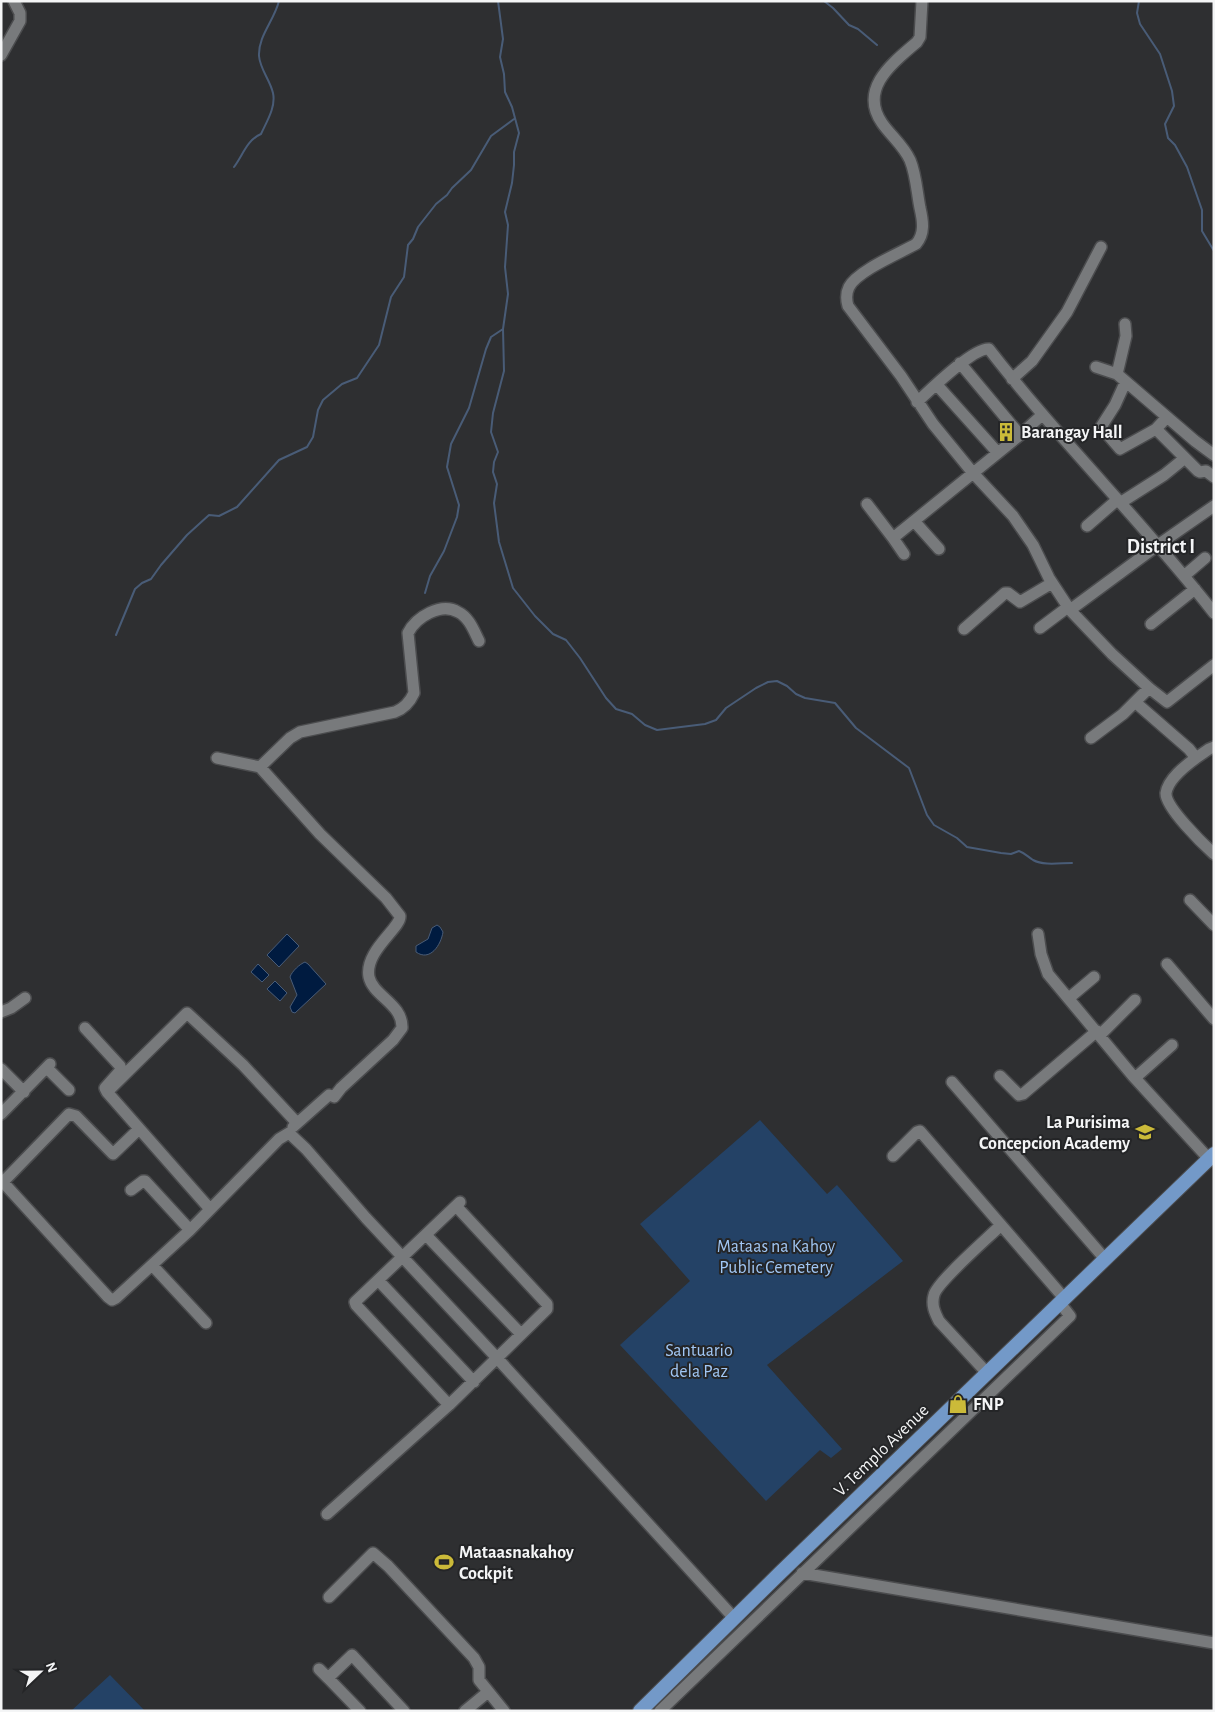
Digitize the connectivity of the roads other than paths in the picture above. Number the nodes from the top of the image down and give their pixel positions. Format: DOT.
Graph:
graph roads {
  1 [pos="14,1"];
  2 [pos="922,1"];
  3 [pos="1,55"];
  4 [pos="1101,247"];
  5 [pos="1126,324"];
  6 [pos="960,363"];
  7 [pos="1096,367"];
  8 [pos="1012,379"];
  9 [pos="1121,379"];
  10 [pos="937,385"];
  11 [pos="917,402"];
  12 [pos="1042,415"];
  13 [pos="1167,417"];
  14 [pos="1156,429"];
  15 [pos="1020,435"];
  16 [pos="998,453"];
  17 [pos="1214,455"];
  18 [pos="1185,458"];
  19 [pos="973,473"];
  20 [pos="1214,477"];
  21 [pos="1118,501"];
  22 [pos="867,504"];
  23 [pos="1214,506"];
  24 [pos="914,521"];
  25 [pos="1087,526"];
  26 [pos="893,538"];
  27 [pos="1158,545"];
  28 [pos="939,549"];
  29 [pos="904,554"];
  30 [pos="1205,558"];
  31 [pos="1184,576"];
  32 [pos="1052,583"];
  33 [pos="1195,589"];
  34 [pos="1069,608"];
  35 [pos="1214,613"];
  36 [pos="1151,624"];
  37 [pos="1040,628"];
  38 [pos="964,629"];
  39 [pos="479,640"];
  40 [pos="1214,665"];
  41 [pos="1149,688"];
  42 [pos="1135,702"];
  43 [pos="1091,738"];
  44 [pos="1214,747"];
  45 [pos="217,758"];
  46 [pos="1196,758"];
  47 [pos="260,767"];
  48 [pos="1214,854"];
  49 [pos="1190,900"];
  50 [pos="1214,925"];
  51 [pos="1038,934"];
  52 [pos="1167,964"];
  53 [pos="1094,977"];
  54 [pos="25,998"];
  55 [pos="1069,998"];
  56 [pos="1135,1000"];
  57 [pos="1,1012"];
  58 [pos="1214,1019"];
  59 [pos="85,1028"];
  60 [pos="1098,1033"];
  61 [pos="1172,1045"];
  62 [pos="1,1069"];
  63 [pos="1000,1076"];
  64 [pos="1135,1078"];
  65 [pos="952,1082"];
  66 [pos="69,1090"];
  67 [pos="24,1092"];
  68 [pos="107,1092"];
  69 [pos="333,1094"];
  70 [pos="1,1114"];
  71 [pos="297,1123"];
  72 [pos="139,1129"];
  73 [pos="291,1135"];
  74 [pos="893,1156"];
  75 [pos="1211,1156"];
  76 [pos="3,1185"];
  77 [pos="131,1190"];
  78 [pos="210,1208"];
  79 [pos="1001,1226"];
  80 [pos="190,1230"];
  81 [pos="426,1235"];
  82 [pos="402,1258"];
  83 [pos="1106,1260"];
  84 [pos="152,1265"];
  85 [pos="378,1280"];
  86 [pos="1062,1300"];
  87 [pos="206,1323"];
  88 [pos="522,1334"];
  89 [pos="497,1358"];
  90 [pos="987,1373"];
  91 [pos="474,1382"];
  92 [pos="449,1405"];
  93 [pos="327,1514"];
  94 [pos="802,1574"];
  95 [pos="329,1597"];
  96 [pos="734,1618"];
  97 [pos="1214,1643"];
  98 [pos="319,1669"];
  99 [pos="328,1678"];
  100 [pos="488,1692"];
  101 [pos="360,1711"];
  102 [pos="404,1711"];
  103 [pos="465,1711"];
  104 [pos="504,1711"];
  105 [pos="640,1711"];
  106 [pos="660,1711"];
  1 -- 3 [label="street"];
  2 -- 11 [label="street"];
  4 -- 8 [label="street"];
  5 -- 9 [label="street"];
  6 -- 8 [label="street"];
  6 -- 10 [label="street"];
  6 -- 15 [label="street"];
  7 -- 9 [label="street"];
  8 -- 12 [label="street"];
  9 -- 13 [label="street"];
  9 -- 14 [label="street"];
  10 -- 11 [label="street"];
  10 -- 16 [label="street"];
  11 -- 19 [label="street"];
  12 -- 15 [label="street"];
  12 -- 21 [label="street"];
  13 -- 14 [label="street"];
  13 -- 17 [label="street"];
  14 -- 18 [label="street"];
  15 -- 16 [label="street"];
  16 -- 19 [label="street"];
  18 -- 20 [label="street"];
  18 -- 21 [label="street"];
  19 -- 24 [label="street"];
  19 -- 32 [label="street"];
  21 -- 25 [label="street"];
  21 -- 27 [label="street"];
  22 -- 26 [label="street"];
  23 -- 27 [label="street"];
  24 -- 26 [label="street"];
  24 -- 28 [label="street"];
  26 -- 29 [label="street"];
  27 -- 31 [label="street"];
  27 -- 34 [label="street"];
  30 -- 31 [label="street"];
  31 -- 33 [label="street"];
  32 -- 34 [label="street"];
  32 -- 38 [label="street"];
  33 -- 35 [label="street"];
  33 -- 36 [label="street"];
  34 -- 37 [label="street"];
  34 -- 41 [label="street"];
  39 -- 47 [label="street"];
  40 -- 41 [label="street"];
  41 -- 42 [label="street"];
  42 -- 43 [label="street"];
  42 -- 46 [label="street"];
  44 -- 46 [label="street"];
  45 -- 47 [label="street"];
  46 -- 48 [label="street"];
  47 -- 69 [label="street"];
  49 -- 50 [label="street"];
  51 -- 55 [label="street"];
  52 -- 58 [label="street"];
  53 -- 55 [label="street"];
  54 -- 57 [label="street"];
  55 -- 60 [label="street"];
  56 -- 60 [label="street"];
  59 -- 68 [label="street"];
  60 -- 63 [label="street"];
  60 -- 64 [label="street"];
  61 -- 64 [label="street"];
  62 -- 67 [label="street"];
  64 -- 75 [label="street"];
  65 -- 83 [label="street"];
  66 -- 67 [label="street"];
  67 -- 70 [label="street"];
  68 -- 71 [label="street"];
  68 -- 72 [label="street"];
  69 -- 71 [label="street"];
  69 -- 73 [label="street"];
  71 -- 73 [label="street"];
  72 -- 76 [label="street"];
  72 -- 78 [label="street"];
  73 -- 78 [label="street"];
  73 -- 82 [label="street"];
  74 -- 79 [label="street"];
  75 -- 83 [label="main road, V. Templo Avenue"];
  76 -- 84 [label="street"];
  77 -- 80 [label="street"];
  78 -- 80 [label="street"];
  79 -- 86 [label="street"];
  79 -- 90 [label="street"];
  80 -- 84 [label="street"];
  81 -- 82 [label="street"];
  81 -- 88 [label="street"];
  81 -- 88 [label="street"];
  82 -- 85 [label="street"];
  82 -- 89 [label="street"];
  83 -- 86 [label="main road, V. Templo Avenue"];
  84 -- 87 [label="street"];
  85 -- 91 [label="street"];
  85 -- 92 [label="street"];
  86 -- 90 [label="main road, V. Templo Avenue"];
  86 -- 94 [label="street"];
  88 -- 89 [label="street"];
  89 -- 91 [label="street"];
  89 -- 96 [label="street"];
  90 -- 96 [label="main road, V. Templo Avenue"];
  91 -- 92 [label="street"];
  92 -- 93 [label="street"];
  94 -- 97 [label="street"];
  94 -- 106 [label="street"];
  95 -- 100 [label="street"];
  96 -- 105 [label="main road, V. Templo Avenue"];
  98 -- 99 [label="street"];
  99 -- 101 [label="street"];
  99 -- 102 [label="street"];
  100 -- 103 [label="street"];
  100 -- 104 [label="street"];
}
